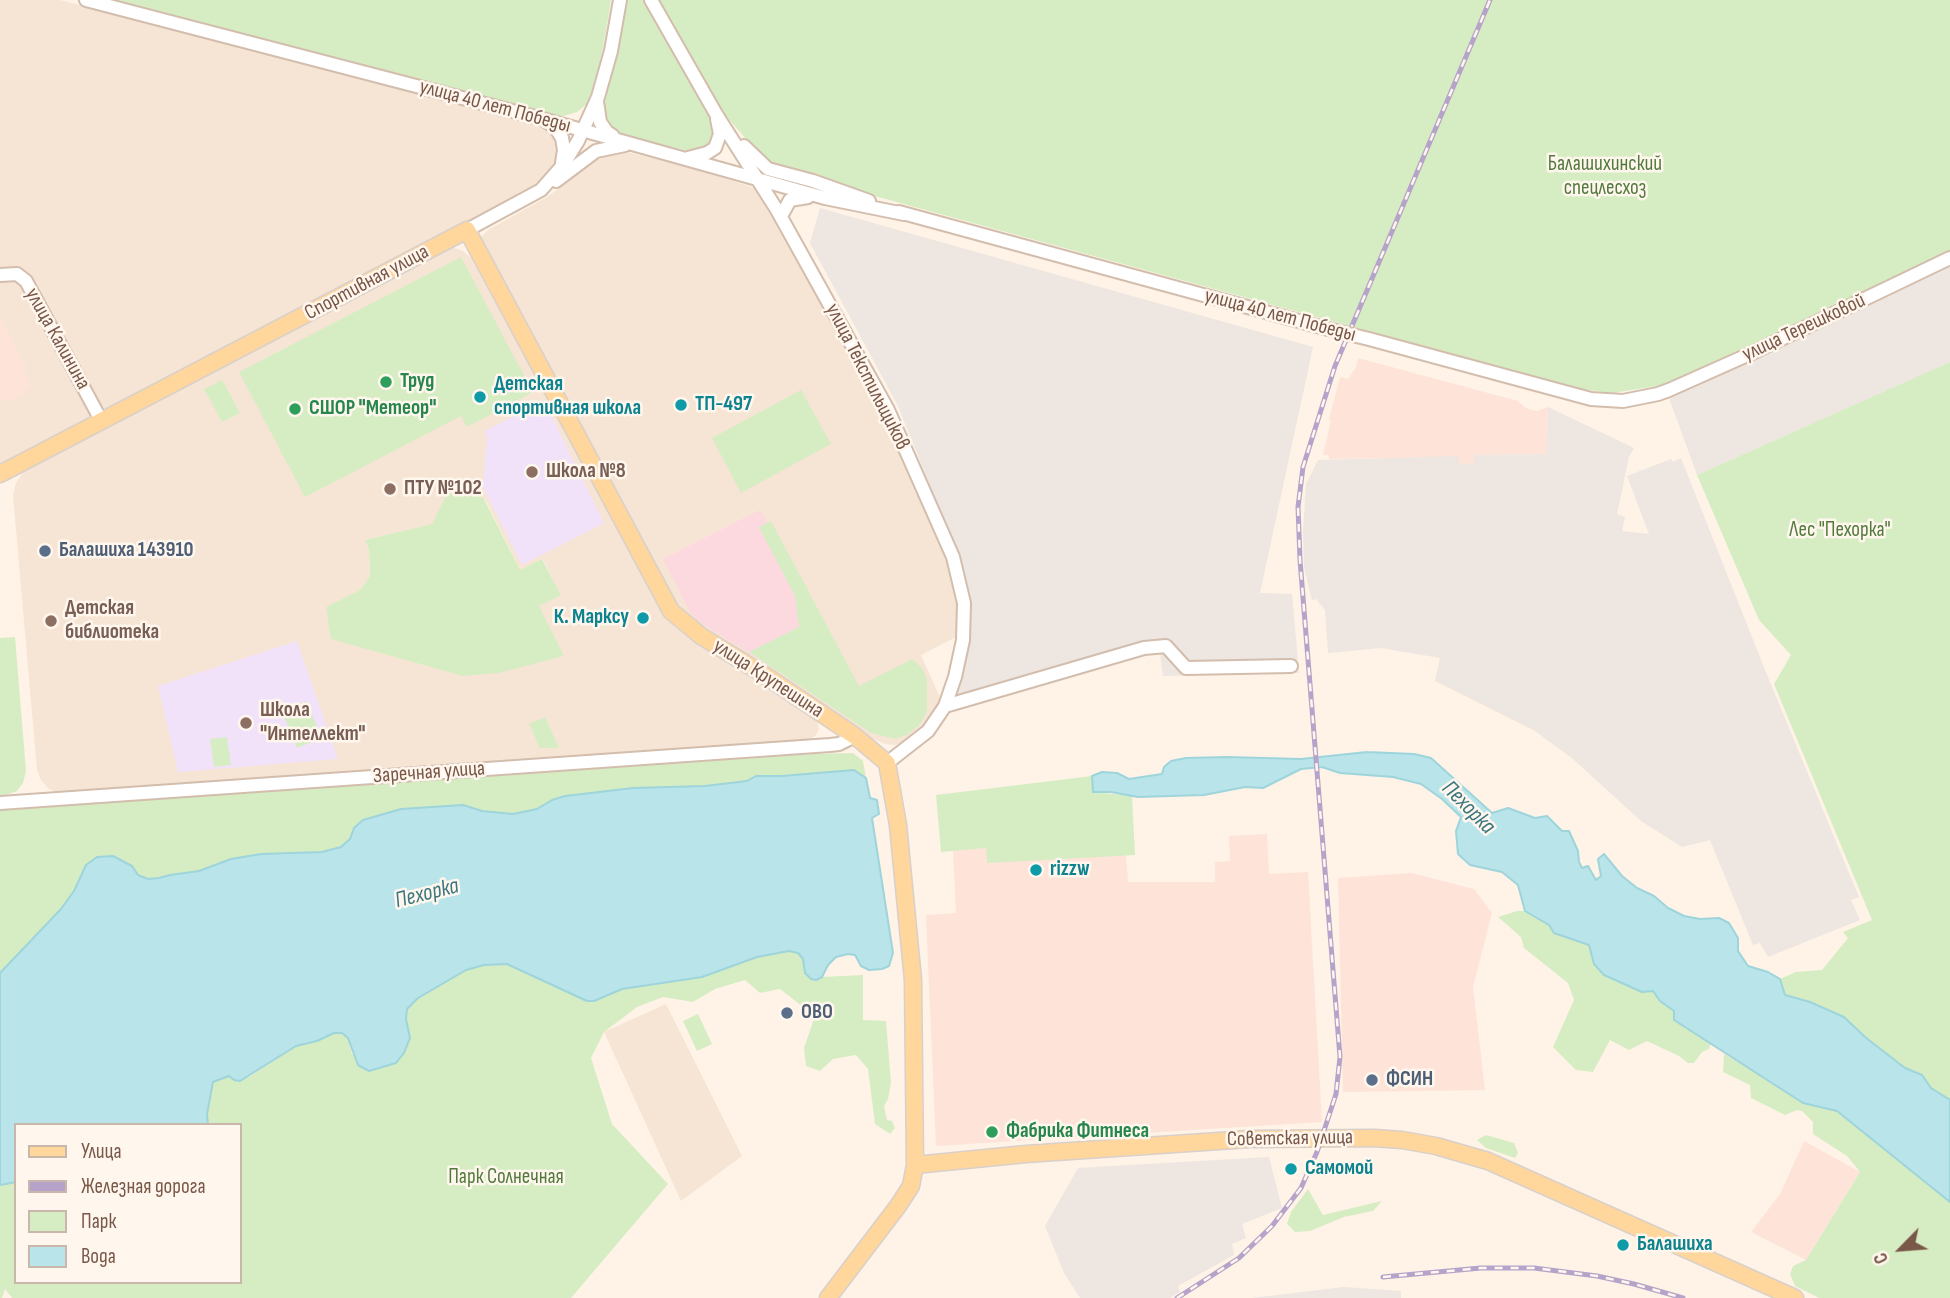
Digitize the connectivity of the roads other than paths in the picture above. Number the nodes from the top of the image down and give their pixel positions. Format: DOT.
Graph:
graph roads {
  1 [pos="86,0"];
  2 [pos="620,0"];
  3 [pos="650,0"];
  4 [pos="598,97"];
  5 [pos="716,114"];
  6 [pos="539,118"];
  7 [pos="583,131"];
  8 [pos="636,146"];
  9 [pos="677,157"];
  10 [pos="558,173"];
  11 [pos="760,181"];
  12 [pos="541,190"];
  13 [pos="825,198"];
  14 [pos="904,214"];
  15 [pos="781,216"];
  16 [pos="467,230"];
  17 [pos="1950,258"];
  18 [pos="0,275"];
  19 [pos="1658,394"];
  20 [pos="102,422"];
  21 [pos="3,472"];
  22 [pos="1291,666"];
  23 [pos="945,706"];
  24 [pos="855,736"];
  25 [pos="887,763"];
  26 [pos="0,803"];
  27 [pos="915,1165"];
  28 [pos="828,1298"];
  29 [pos="1795,1298"];
  1 -- 6 [label="street, улица 40 лет Победы"];
  2 -- 4 [label="street, Спортивная улица"];
  3 -- 5 [label="street, улица Текстильщиков"];
  4 -- 6 [label="street"];
  4 -- 7 [label="street, Спортивная улица"];
  4 -- 8 [label="street"];
  5 -- 9 [label="street"];
  5 -- 11 [label="street, улица Текстильщиков"];
  5 -- 14 [label="street, улица 40 лет Победы"];
  6 -- 7 [label="street, улица 40 лет Победы"];
  6 -- 10 [label="street"];
  7 -- 8 [label="street, улица 40 лет Победы"];
  7 -- 10 [label="street, Спортивная улица"];
  8 -- 9 [label="street, улица 40 лет Победы"];
  8 -- 12 [label="street"];
  9 -- 11 [label="street, улица 40 лет Победы"];
  10 -- 12 [label="street, Спортивная улица"];
  11 -- 13 [label="street, улица 40 лет Победы"];
  11 -- 15 [label="street, улица Текстильщиков"];
  12 -- 16 [label="street, Спортивная улица"];
  13 -- 14 [label="street, улица 40 лет Победы"];
  13 -- 15 [label="street"];
  14 -- 19 [label="street, улица 40 лет Победы, bridge"];
  15 -- 23 [label="street, улица Текстильщиков"];
  16 -- 20 [label="main road, Спортивная улица"];
  16 -- 24 [label="main road, улица Крупешина"];
  17 -- 19 [label="street, улица Терешковой"];
  18 -- 20 [label="street, улица Калинина"];
  20 -- 21 [label="main road, Спортивная улица"];
  22 -- 23 [label="street"];
  23 -- 25 [label="street, улица Текстильщиков"];
  24 -- 25 [label="main road, улица Крупешина"];
  24 -- 26 [label="street, Заречная улица"];
  25 -- 27 [label="main road"];
  27 -- 28 [label="main road"];
  27 -- 29 [label="main road, Советская улица"];
}
